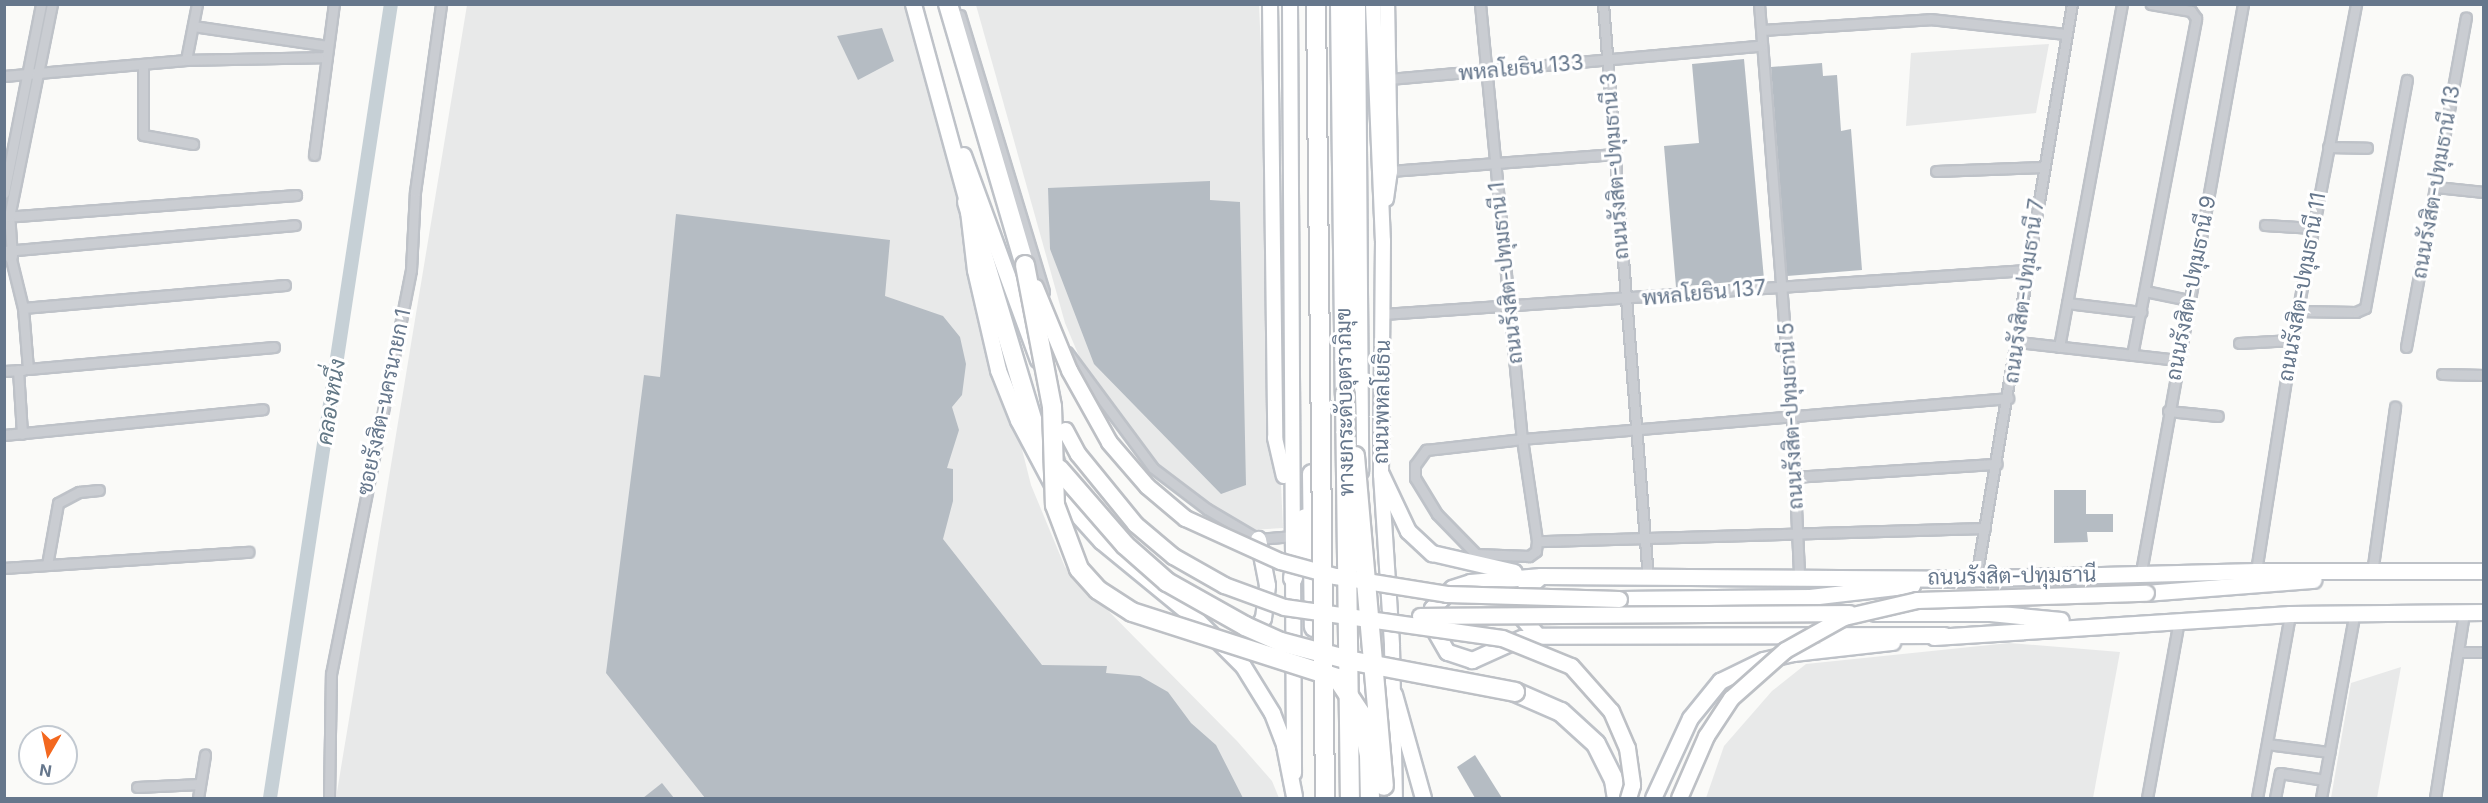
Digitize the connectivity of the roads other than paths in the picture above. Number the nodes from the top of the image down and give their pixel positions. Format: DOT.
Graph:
graph roads {
  1 [pos="41,4"];
  2 [pos="52,4"];
  3 [pos="197,4"];
  4 [pos="334,4"];
  5 [pos="441,4"];
  6 [pos="913,4"];
  7 [pos="948,4"];
  8 [pos="957,4"];
  9 [pos="1270,4"];
  10 [pos="1340,4"];
  11 [pos="1387,4"];
  12 [pos="1480,4"];
  13 [pos="1603,4"];
  14 [pos="1759,4"];
  15 [pos="2072,4"];
  16 [pos="2122,4"];
  17 [pos="2151,4"];
  18 [pos="2243,4"];
  19 [pos="2356,4"];
  20 [pos="1290,9"];
  21 [pos="1312,10"];
  22 [pos="1365,11"];
  23 [pos="2466,17"];
  24 [pos="193,26"];
  25 [pos="1762,30"];
  26 [pos="2065,34"];
  27 [pos="328,46"];
  28 [pos="1761,46"];
  29 [pos="327,57"];
  30 [pos="186,60"];
  31 [pos="1608,60"];
  32 [pos="142,64"];
  33 [pos="1486,71"];
  34 [pos="31,74"];
  35 [pos="4,76"];
  36 [pos="1388,79"];
  37 [pos="2407,80"];
  38 [pos="1290,107"];
  39 [pos="943,108"];
  40 [pos="193,144"];
  41 [pos="2328,147"];
  42 [pos="2367,148"];
  43 [pos="1615,154"];
  44 [pos="314,155"];
  45 [pos="16,158"];
  46 [pos="1495,163"];
  47 [pos="2043,167"];
  48 [pos="1390,171"];
  49 [pos="1936,171"];
  50 [pos="2436,187"];
  51 [pos="2484,192"];
  52 [pos="4,193"];
  53 [pos="296,195"];
  54 [pos="967,202"];
  55 [pos="7,217"];
  56 [pos="1383,222"];
  57 [pos="295,225"];
  58 [pos="2265,225"];
  59 [pos="2313,228"];
  60 [pos="9,253"];
  61 [pos="1274,258"];
  62 [pos="1025,265"];
  63 [pos="2026,270"];
  64 [pos="285,285"];
  65 [pos="1783,287"];
  66 [pos="2145,291"];
  67 [pos="1624,300"];
  68 [pos="2190,300"];
  69 [pos="2067,303"];
  70 [pos="23,308"];
  71 [pos="1509,308"];
  72 [pos="2298,310"];
  73 [pos="2141,312"];
  74 [pos="1383,314"];
  75 [pos="2292,340"];
  76 [pos="2018,342"];
  77 [pos="2239,343"];
  78 [pos="274,346"];
  79 [pos="2059,347"];
  80 [pos="2406,347"];
  81 [pos="2132,355"];
  82 [pos="2178,360"];
  83 [pos="23,370"];
  84 [pos="4,371"];
  85 [pos="2442,374"];
  86 [pos="2484,375"];
  87 [pos="1345,395"];
  88 [pos="2008,398"];
  89 [pos="2395,407"];
  90 [pos="263,409"];
  91 [pos="2168,411"];
  92 [pos="2218,416"];
  93 [pos="1792,419"];
  94 [pos="1637,429"];
  95 [pos="22,434"];
  96 [pos="4,435"];
  97 [pos="1522,439"];
  98 [pos="1997,464"];
  99 [pos="1381,474"];
  100 [pos="1794,477"];
  101 [pos="1312,479"];
  102 [pos="99,490"];
  103 [pos="1291,501"];
  104 [pos="1986,528"];
  105 [pos="1798,534"];
  106 [pos="1293,536"];
  107 [pos="1258,539"];
  108 [pos="1646,540"];
  109 [pos="1537,541"];
  110 [pos="249,552"];
  111 [pos="47,565"];
  112 [pos="4,568"];
  113 [pos="2256,571"];
  114 [pos="2484,571"];
  115 [pos="2140,572"];
  116 [pos="2372,573"];
  117 [pos="2346,574"];
  118 [pos="1540,576"];
  119 [pos="1799,576"];
  120 [pos="1293,578"];
  121 [pos="1648,578"];
  122 [pos="1976,578"];
  123 [pos="1950,579"];
  124 [pos="2355,611"];
  125 [pos="2484,612"];
  126 [pos="2464,613"];
  127 [pos="2290,614"];
  128 [pos="1340,615"];
  129 [pos="2179,621"];
  130 [pos="2106,625"];
  131 [pos="1944,635"];
  132 [pos="1538,636"];
  133 [pos="1229,650"];
  134 [pos="2460,651"];
  135 [pos="2484,652"];
  136 [pos="1394,694"];
  137 [pos="2267,744"];
  138 [pos="2329,752"];
  139 [pos="205,755"];
  140 [pos="2324,780"];
  141 [pos="200,784"];
  142 [pos="137,787"];
  143 [pos="1294,797"];
  144 [pos="198,798"];
  145 [pos="329,798"];
  146 [pos="1317,798"];
  147 [pos="1325,798"];
  148 [pos="1350,798"];
  149 [pos="1360,798"];
  150 [pos="1370,798"];
  151 [pos="1387,798"];
  152 [pos="1395,798"];
  153 [pos="1423,798"];
  154 [pos="1617,798"];
  155 [pos="1628,798"];
  156 [pos="1653,798"];
  157 [pos="1679,798"];
  158 [pos="2147,798"];
  159 [pos="2257,798"];
  160 [pos="2275,798"];
  161 [pos="2320,798"];
  162 [pos="2435,798"];
  1 -- 34 [label="street"];
  2 -- 34 [label="street"];
  3 -- 24 [label="street"];
  4 -- 27 [label="street"];
  5 -- 145 [label="street, ซอยรังสิต-นครนายก 1"];
  6 -- 39 [label="main road"];
  7 -- 62 [label="highway"];
  8 -- 107 [label="street"];
  9 -- 61 [label="main road"];
  10 -- 87 [label="highway, ทางยกระดับอุตราภิมุข"];
  11 -- 36 [label="main road"];
  12 -- 33 [label="street, ถนนรังสิต-ปทุมธานี 1"];
  13 -- 31 [label="street, ถนนรังสิต-ปทุมธานี 3"];
  14 -- 25 [label="street, ถนนรังสิต-ปทุมธานี 5"];
  15 -- 26 [label="street, ถนนรังสิต-ปทุมธานี 7"];
  16 -- 69 [label="street"];
  17 -- 66 [label="street"];
  18 -- 68 [label="street, ถนนรังสิต-ปทุมธานี 9"];
  19 -- 41 [label="street, ถนนรังสิต-ปทุมธานี 11"];
  20 -- 38 [label="main road"];
  21 -- 101 [label="highway"];
  21 -- 147 [label="highway, ทางยกระดับอุตราภิมุข, bridge"];
  22 -- 56 [label="main road, ถนนพหลโยธิน"];
  22 -- 149 [label="highway, ถนนพหลโยธิน"];
  23 -- 50 [label="street, ถนนรังสิต-ปทุมธานี 13"];
  24 -- 27 [label="street"];
  24 -- 30 [label="street"];
  25 -- 26 [label="street"];
  25 -- 28 [label="street, ถนนรังสิต-ปทุมธานี 5"];
  26 -- 47 [label="street, ถนนรังสิต-ปทุมธานี 7"];
  27 -- 29 [label="street"];
  28 -- 31 [label="street, พหลโยธิน 133"];
  28 -- 65 [label="street, ถนนรังสิต-ปทุมธานี 5"];
  29 -- 30 [label="street"];
  29 -- 44 [label="street"];
  30 -- 32 [label="street"];
  31 -- 33 [label="street, พหลโยธิน 133"];
  31 -- 43 [label="street, ถนนรังสิต-ปทุมธานี 3"];
  32 -- 34 [label="street"];
  32 -- 40 [label="street"];
  33 -- 36 [label="street, พหลโยธิน 133"];
  33 -- 46 [label="street, ถนนรังสิต-ปทุมธานี 1"];
  34 -- 35 [label="street"];
  34 -- 45 [label="street"];
  36 -- 48 [label="main road"];
  37 -- 72 [label="street"];
  38 -- 61 [label="main road"];
  38 -- 103 [label="main road"];
  39 -- 54 [label="main road"];
  39 -- 128 [label="main road, bridge"];
  41 -- 42 [label="street"];
  41 -- 59 [label="street, ถนนรังสิต-ปทุมธานี 11"];
  43 -- 46 [label="street"];
  43 -- 67 [label="street, ถนนรังสิต-ปทุมธานี 3"];
  45 -- 52 [label="street"];
  45 -- 55 [label="street"];
  46 -- 48 [label="street"];
  46 -- 71 [label="street, ถนนรังสิต-ปทุมธานี 1"];
  47 -- 49 [label="street"];
  47 -- 63 [label="street, ถนนรังสิต-ปทุมธานี 7"];
  48 -- 56 [label="main road"];
  50 -- 51 [label="street"];
  50 -- 80 [label="street, ถนนรังสิต-ปทุมธานี 13"];
  53 -- 55 [label="street"];
  54 -- 133 [label="main road"];
  54 -- 154 [label="highway, bridge"];
  55 -- 60 [label="street"];
  56 -- 74 [label="main road, ถนนพหลโยธิน"];
  57 -- 60 [label="street"];
  58 -- 59 [label="street"];
  59 -- 72 [label="street, ถนนรังสิต-ปทุมธานี 11"];
  60 -- 70 [label="street"];
  61 -- 103 [label="main road"];
  62 -- 123 [label="main road, bridge"];
  62 -- 150 [label="highway, bridge"];
  63 -- 65 [label="street, พหลโยธิน 137"];
  63 -- 76 [label="street, ถนนรังสิต-ปทุมธานี 7"];
  64 -- 70 [label="street"];
  65 -- 67 [label="street, พหลโยธิน 137"];
  65 -- 93 [label="street, ถนนรังสิต-ปทุมธานี 5"];
  66 -- 68 [label="street"];
  66 -- 73 [label="street"];
  67 -- 71 [label="street, พหลโยธิน 137"];
  67 -- 94 [label="street, ถนนรังสิต-ปทุมธานี 3"];
  68 -- 82 [label="street, ถนนรังสิต-ปทุมธานี 9"];
  69 -- 73 [label="street"];
  69 -- 79 [label="street"];
  70 -- 83 [label="street"];
  71 -- 74 [label="street, พหลโยธิน 137"];
  71 -- 97 [label="street, ถนนรังสิต-ปทุมธานี 1"];
  72 -- 75 [label="street, ถนนรังสิต-ปทุมธานี 11"];
  73 -- 81 [label="street"];
  74 -- 99 [label="main road, ถนนพหลโยธิน"];
  75 -- 77 [label="street"];
  75 -- 113 [label="street, ถนนรังสิต-ปทุมธานี 11"];
  76 -- 79 [label="street"];
  76 -- 88 [label="street, ถนนรังสิต-ปทุมธานี 7"];
  78 -- 83 [label="street"];
  79 -- 81 [label="street"];
  81 -- 82 [label="street"];
  82 -- 91 [label="street, ถนนรังสิต-ปทุมธานี 9"];
  83 -- 84 [label="street"];
  83 -- 95 [label="street"];
  85 -- 86 [label="street"];
  87 -- 148 [label="highway, ทางยกระดับอุตราภิมุข, bridge"];
  87 -- 151 [label="highway, bridge"];
  88 -- 93 [label="street"];
  88 -- 98 [label="street, ถนนรังสิต-ปทุมธานี 7"];
  89 -- 116 [label="street"];
  90 -- 95 [label="street"];
  91 -- 92 [label="street"];
  91 -- 115 [label="street, ถนนรังสิต-ปทุมธานี 9"];
  93 -- 94 [label="street"];
  93 -- 100 [label="street, ถนนรังสิต-ปทุมธานี 5"];
  94 -- 97 [label="street"];
  94 -- 108 [label="street, ถนนรังสิต-ปทุมธานี 3"];
  95 -- 96 [label="street"];
  97 -- 109 [label="street, ถนนรังสิต-ปทุมธานี 1"];
  97 -- 109 [label="street"];
  98 -- 100 [label="street"];
  98 -- 104 [label="street, ถนนรังสิต-ปทุมธานี 7"];
  99 -- 118 [label="main road"];
  99 -- 136 [label="main road, ถนนพหลโยธิน"];
  100 -- 105 [label="street, ถนนรังสิต-ปทุมธานี 5"];
  101 -- 120 [label="highway"];
  101 -- 146 [label="highway"];
  102 -- 111 [label="street"];
  103 -- 106 [label="main road"];
  104 -- 105 [label="street"];
  104 -- 122 [label="street, ถนนรังสิต-ปทุมธานี 7"];
  105 -- 108 [label="street"];
  105 -- 119 [label="street, ถนนรังสิต-ปทุมธานี 5"];
  106 -- 107 [label="street"];
  106 -- 120 [label="main road"];
  107 -- 133 [label="main road"];
  108 -- 109 [label="street"];
  108 -- 121 [label="street, ถนนรังสิต-ปทุมธานี 3"];
  110 -- 111 [label="street"];
  111 -- 112 [label="street"];
  113 -- 115 [label="main road, ถนนรังสิต-ปทุมธานี"];
  113 -- 117 [label="main road, ถนนรังสิต-ปทุมธานี"];
  114 -- 116 [label="main road, ถนนรังสิต-ปทุมธานี"];
  115 -- 122 [label="main road, ถนนรังสิต-ปทุมธานี"];
  116 -- 117 [label="main road, ถนนรังสิต-ปทุมธานี"];
  117 -- 157 [label="main road, bridge"];
  118 -- 121 [label="main road, ถนนรังสิต-ปทุมธานี"];
  118 -- 132 [label="main road"];
  118 -- 132 [label="main road"];
  119 -- 121 [label="main road, ถนนรังสิต-ปทุมธานี"];
  119 -- 123 [label="main road, ถนนรังสิต-ปทุมธานี"];
  120 -- 143 [label="main road"];
  122 -- 123 [label="main road, ถนนรังสิต-ปทุมธานี"];
  124 -- 126 [label="main road"];
  124 -- 127 [label="main road"];
  124 -- 138 [label="street"];
  125 -- 126 [label="main road"];
  126 -- 134 [label="street"];
  127 -- 129 [label="main road"];
  127 -- 137 [label="street"];
  128 -- 130 [label="main road, bridge"];
  128 -- 155 [label="main road, bridge"];
  129 -- 130 [label="main road"];
  129 -- 158 [label="street"];
  130 -- 131 [label="main road"];
  131 -- 132 [label="main road"];
  131 -- 156 [label="main road"];
  133 -- 143 [label="main road"];
  134 -- 135 [label="street"];
  134 -- 162 [label="street"];
  136 -- 152 [label="main road, ถนนพหลโยธิน"];
  136 -- 153 [label="main road"];
  137 -- 138 [label="street"];
  137 -- 159 [label="street"];
  138 -- 140 [label="street"];
  139 -- 141 [label="street"];
  140 -- 160 [label="street"];
  140 -- 161 [label="street"];
  141 -- 142 [label="street"];
  141 -- 144 [label="street"];
}
